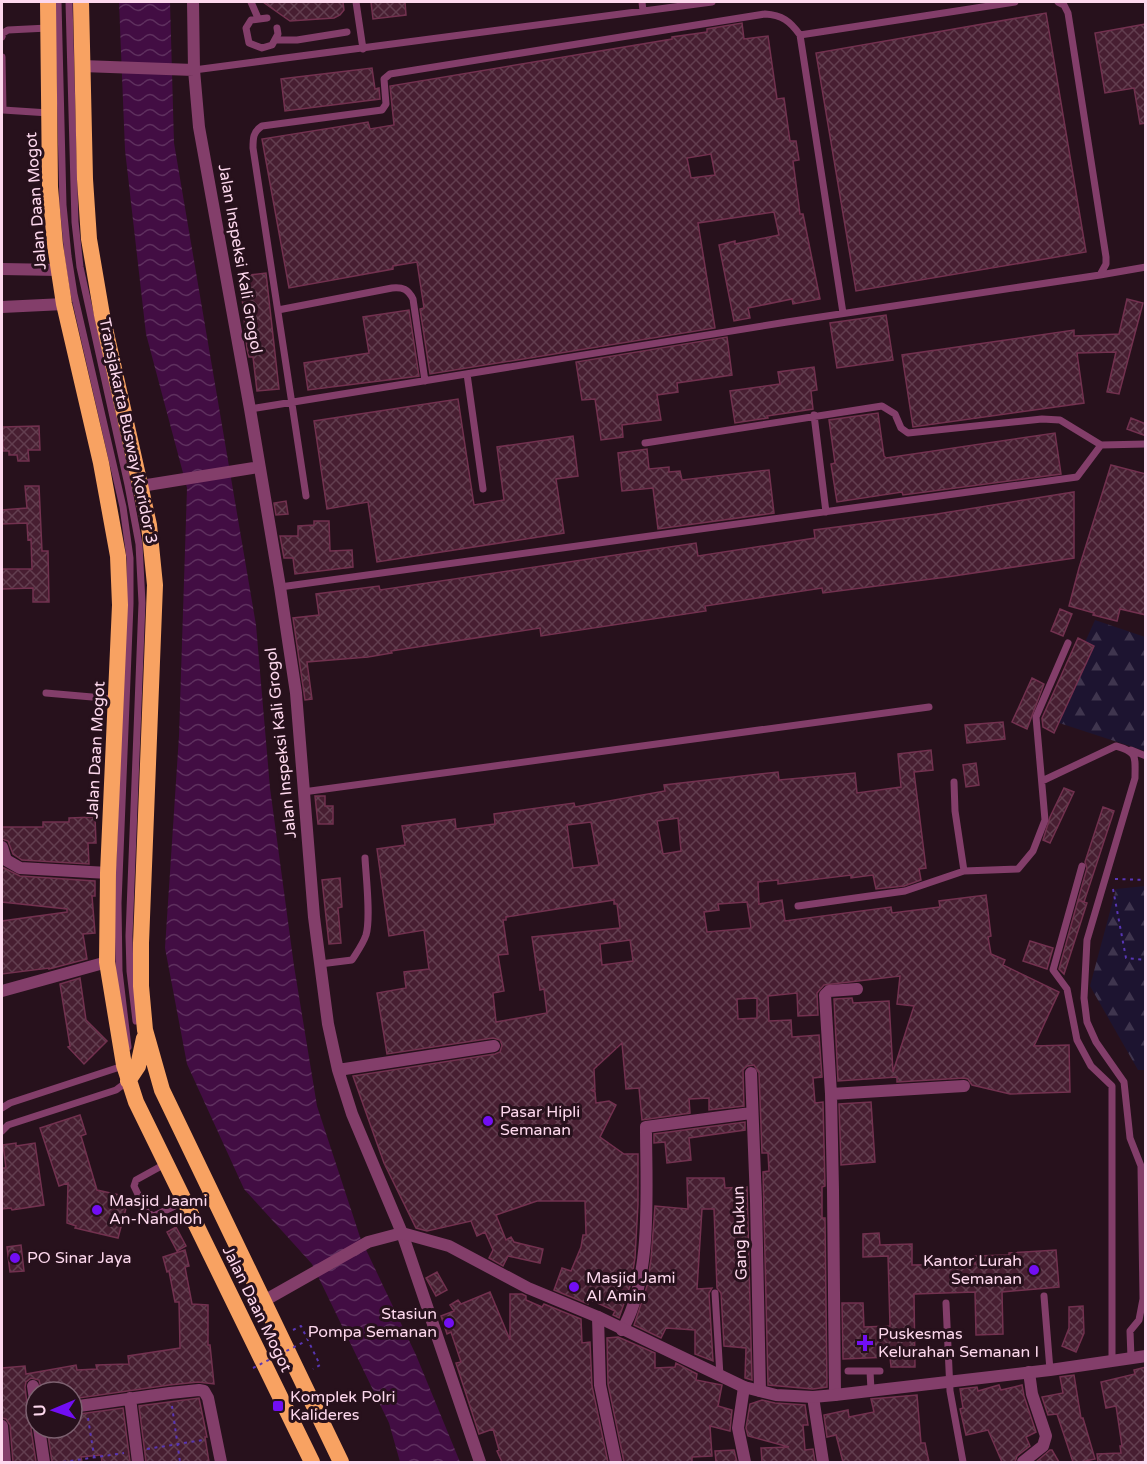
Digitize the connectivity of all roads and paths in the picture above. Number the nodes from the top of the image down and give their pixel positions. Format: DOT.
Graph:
graph roads {
  1 [pos="48,2"];
  2 [pos="58,2"];
  3 [pos="69,2"];
  4 [pos="81,2"];
  5 [pos="193,2"];
  6 [pos="251,2"];
  7 [pos="356,2"];
  8 [pos="642,2"];
  9 [pos="712,2"];
  10 [pos="1015,2"];
  11 [pos="1058,2"];
  12 [pos="643,11"];
  13 [pos="258,18"];
  14 [pos="267,18"];
  15 [pos="48,28"];
  16 [pos="277,28"];
  17 [pos="347,32"];
  18 [pos="800,35"];
  19 [pos="2,37"];
  20 [pos="276,40"];
  21 [pos="363,49"];
  22 [pos="2,57"];
  23 [pos="82,66"];
  24 [pos="189,70"];
  25 [pos="2,110"];
  26 [pos="49,113"];
  27 [pos="1146,267"];
  28 [pos="2,269"];
  29 [pos="59,270"];
  30 [pos="1100,275"];
  31 [pos="64,304"];
  32 [pos="2,307"];
  33 [pos="278,310"];
  34 [pos="843,313"];
  35 [pos="467,374"];
  36 [pos="425,381"];
  37 [pos="292,401"];
  38 [pos="250,409"];
  39 [pos="814,415"];
  40 [pos="645,443"];
  41 [pos="1146,444"];
  42 [pos="1101,445"];
  43 [pos="256,467"];
  44 [pos="145,485"];
  45 [pos="483,489"];
  46 [pos="306,496"];
  47 [pos="826,512"];
  48 [pos="280,587"];
  49 [pos="1068,643"];
  50 [pos="46,693"];
  51 [pos="116,699"];
  52 [pos="929,707"];
  53 [pos="1130,750"];
  54 [pos="1146,756"];
  55 [pos="1042,781"];
  56 [pos="954,782"];
  57 [pos="303,792"];
  58 [pos="2,847"];
  59 [pos="365,858"];
  60 [pos="1082,866"];
  61 [pos="964,871"];
  62 [pos="108,873"];
  63 [pos="1146,880"];
  64 [pos="798,906"];
  65 [pos="1146,960"];
  66 [pos="107,962"];
  67 [pos="320,964"];
  68 [pos="857,988"];
  69 [pos="2,991"];
  70 [pos="145,1030"];
  71 [pos="494,1046"];
  72 [pos="338,1070"];
  73 [pos="130,1073"];
  74 [pos="751,1073"];
  75 [pos="964,1086"];
  76 [pos="162,1090"];
  77 [pos="831,1094"];
  78 [pos="2,1108"];
  79 [pos="751,1113"];
  80 [pos="2,1131"];
  81 [pos="166,1164"];
  82 [pos="185,1201"];
  83 [pos="402,1233"];
  84 [pos="715,1293"];
  85 [pos="1044,1296"];
  86 [pos="262,1302"];
  87 [pos="946,1304"];
  88 [pos="598,1317"];
  89 [pos="301,1326"];
  90 [pos="622,1330"];
  91 [pos="307,1341"];
  92 [pos="1146,1356"];
  93 [pos="1131,1358"];
  94 [pos="1112,1361"];
  95 [pos="320,1365"];
  96 [pos="253,1368"];
  97 [pos="1050,1370"];
  98 [pos="848,1371"];
  99 [pos="870,1371"];
  100 [pos="880,1371"];
  101 [pos="1029,1372"];
  102 [pos="720,1376"];
  103 [pos="949,1381"];
  104 [pos="744,1388"];
  105 [pos="871,1390"];
  106 [pos="760,1391"];
  107 [pos="170,1393"];
  108 [pos="835,1395"];
  109 [pos="813,1397"];
  110 [pos="130,1398"];
  111 [pos="86,1404"];
  112 [pos="2,1426"];
  113 [pos="215,1437"];
  114 [pos="41,1440"];
  115 [pos="177,1445"];
  116 [pos="138,1457"];
  117 [pos="94,1458"];
  118 [pos="5,1462"];
  119 [pos="44,1462"];
  120 [pos="63,1462"];
  121 [pos="95,1462"];
  122 [pos="180,1462"];
  123 [pos="221,1462"];
  124 [pos="312,1462"];
  125 [pos="340,1462"];
  126 [pos="480,1462"];
  127 [pos="616,1462"];
  128 [pos="745,1462"];
  129 [pos="823,1462"];
  130 [pos="963,1462"];
  131 [pos="1023,1462"];
  1 -- 15 [label="highway, Jalan Daan Mogot"];
  2 -- 73 [label="lane, Transjakarta Busway Koridor 3"];
  3 -- 73 [label="lane, Transjakarta Busway Koridor 3"];
  4 -- 23 [label="highway, Jalan Daan Mogot"];
  5 -- 24 [label="street, Jalan Inspeksi Kali Grogol"];
  6 -- 13 [label="lane"];
  7 -- 21 [label="lane"];
  8 -- 12 [label="lane"];
  9 -- 12 [label="lane"];
  10 -- 18 [label="lane"];
  11 -- 30 [label="lane"];
  12 -- 21 [label="lane"];
  13 -- 14 [label="lane"];
  13 -- 20 [label="lane"];
  15 -- 19 [label="lane"];
  15 -- 26 [label="highway, Jalan Daan Mogot"];
  16 -- 20 [label="lane"];
  17 -- 20 [label="lane"];
  18 -- 33 [label="lane"];
  18 -- 34 [label="lane"];
  21 -- 24 [label="lane"];
  22 -- 25 [label="lane"];
  23 -- 24 [label="street"];
  23 -- 44 [label="highway, Jalan Daan Mogot"];
  24 -- 38 [label="street, Jalan Inspeksi Kali Grogol"];
  25 -- 26 [label="lane"];
  26 -- 29 [label="highway, Jalan Daan Mogot"];
  27 -- 30 [label="lane"];
  28 -- 29 [label="street"];
  29 -- 31 [label="highway, Jalan Daan Mogot"];
  30 -- 34 [label="lane"];
  31 -- 32 [label="street"];
  31 -- 51 [label="highway, Jalan Daan Mogot"];
  33 -- 36 [label="lane"];
  33 -- 37 [label="lane"];
  34 -- 35 [label="lane"];
  35 -- 36 [label="lane"];
  35 -- 45 [label="lane"];
  36 -- 37 [label="lane"];
  37 -- 38 [label="lane"];
  37 -- 46 [label="lane"];
  38 -- 43 [label="street, Jalan Inspeksi Kali Grogol"];
  39 -- 40 [label="lane"];
  39 -- 42 [label="lane"];
  39 -- 47 [label="lane"];
  41 -- 42 [label="lane"];
  42 -- 47 [label="lane"];
  43 -- 44 [label="street"];
  43 -- 48 [label="street, Jalan Inspeksi Kali Grogol"];
  44 -- 70 [label="highway, Jalan Daan Mogot"];
  47 -- 48 [label="lane"];
  48 -- 57 [label="street, Jalan Inspeksi Kali Grogol"];
  49 -- 55 [label="lane"];
  50 -- 51 [label="lane"];
  51 -- 62 [label="highway, Jalan Daan Mogot"];
  52 -- 57 [label="lane"];
  53 -- 54 [label="lane"];
  53 -- 55 [label="lane"];
  53 -- 93 [label="lane"];
  55 -- 61 [label="lane"];
  56 -- 61 [label="lane"];
  57 -- 67 [label="street, Jalan Inspeksi Kali Grogol"];
  58 -- 62 [label="street"];
  59 -- 67 [label="lane"];
  60 -- 94 [label="lane"];
  61 -- 64 [label="lane"];
  62 -- 66 [label="highway, Jalan Daan Mogot"];
  63 -- 65 [label="path"];
  66 -- 69 [label="street"];
  66 -- 73 [label="highway, Jalan Daan Mogot"];
  67 -- 72 [label="street, Jalan Inspeksi Kali Grogol"];
  68 -- 77 [label="street"];
  70 -- 73 [label="highway"];
  70 -- 76 [label="highway, Jalan Daan Mogot"];
  71 -- 72 [label="street"];
  72 -- 83 [label="street, Jalan Inspeksi Kali Grogol"];
  73 -- 76 [label="highway"];
  73 -- 78 [label="lane"];
  73 -- 80 [label="lane"];
  73 -- 81 [label="highway, Jalan Daan Mogot"];
  74 -- 79 [label="street, Gang Rukun"];
  75 -- 77 [label="street"];
  76 -- 86 [label="highway, Jalan Daan Mogot"];
  77 -- 108 [label="street"];
  79 -- 90 [label="street"];
  79 -- 106 [label="street, Gang Rukun"];
  81 -- 82 [label="highway, Jalan Daan Mogot"];
  81 -- 82 [label="lane"];
  82 -- 124 [label="highway, Jalan Daan Mogot"];
  83 -- 86 [label="street"];
  83 -- 88 [label="street"];
  83 -- 126 [label="street, Jalan Inspeksi Kali Grogol"];
  84 -- 102 [label="lane"];
  85 -- 97 [label="lane"];
  86 -- 125 [label="highway, Jalan Daan Mogot"];
  87 -- 103 [label="lane"];
  88 -- 90 [label="street"];
  88 -- 127 [label="street"];
  89 -- 91 [label="path"];
  90 -- 102 [label="street"];
  91 -- 95 [label="path"];
  91 -- 96 [label="path, bridge"];
  92 -- 93 [label="street"];
  93 -- 94 [label="street"];
  94 -- 97 [label="street"];
  97 -- 101 [label="street"];
  98 -- 99 [label="lane"];
  99 -- 100 [label="lane"];
  99 -- 105 [label="lane"];
  101 -- 103 [label="street"];
  101 -- 131 [label="street"];
  102 -- 104 [label="street"];
  103 -- 105 [label="street"];
  103 -- 130 [label="lane"];
  104 -- 106 [label="street"];
  104 -- 128 [label="street"];
  105 -- 108 [label="street"];
  106 -- 109 [label="street"];
  107 -- 110 [label="street"];
  107 -- 113 [label="street"];
  107 -- 115 [label="path"];
  108 -- 109 [label="street"];
  109 -- 129 [label="street"];
  110 -- 111 [label="street"];
  110 -- 116 [label="street"];
  111 -- 117 [label="path"];
  112 -- 118 [label="street"];
  113 -- 115 [label="path"];
  113 -- 123 [label="street"];
  114 -- 119 [label="street"];
  115 -- 116 [label="path"];
  115 -- 122 [label="path"];
  116 -- 117 [label="path"];
  117 -- 120 [label="path"];
  117 -- 121 [label="path"];
}
